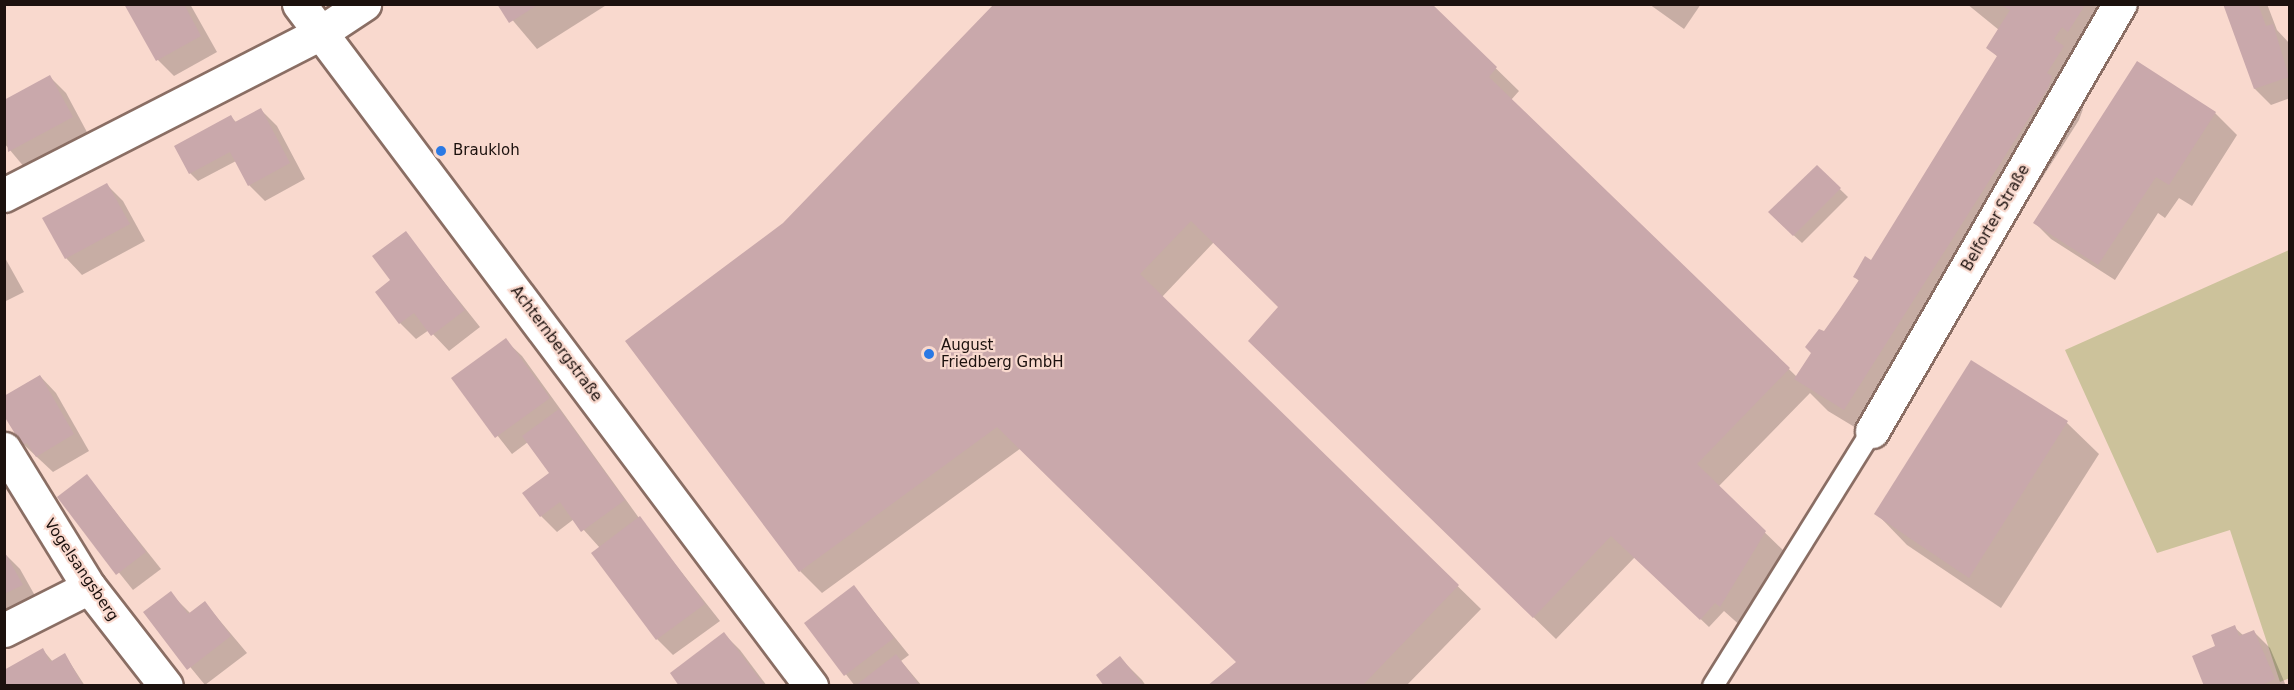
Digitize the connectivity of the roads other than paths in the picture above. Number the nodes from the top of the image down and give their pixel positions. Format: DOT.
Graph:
graph roads {
  1 [pos="299,4"];
  2 [pos="364,4"];
  3 [pos="2120,4"];
  4 [pos="320,33"];
  5 [pos="4,195"];
  6 [pos="1872,431"];
  7 [pos="4,449"];
  8 [pos="89,587"];
  9 [pos="4,630"];
  10 [pos="166,686"];
  11 [pos="810,686"];
  12 [pos="1713,686"];
  1 -- 4 [label="street, Achternbergstraße"];
  2 -- 4 [label="street"];
  3 -- 6 [label="street, Belforter Straße"];
  4 -- 5 [label="street"];
  4 -- 11 [label="street, Achternbergstraße"];
  6 -- 12 [label="lane"];
  7 -- 8 [label="street, Vogelsangsberg"];
  8 -- 9 [label="street"];
  8 -- 10 [label="street, Vogelsangsberg"];
}
